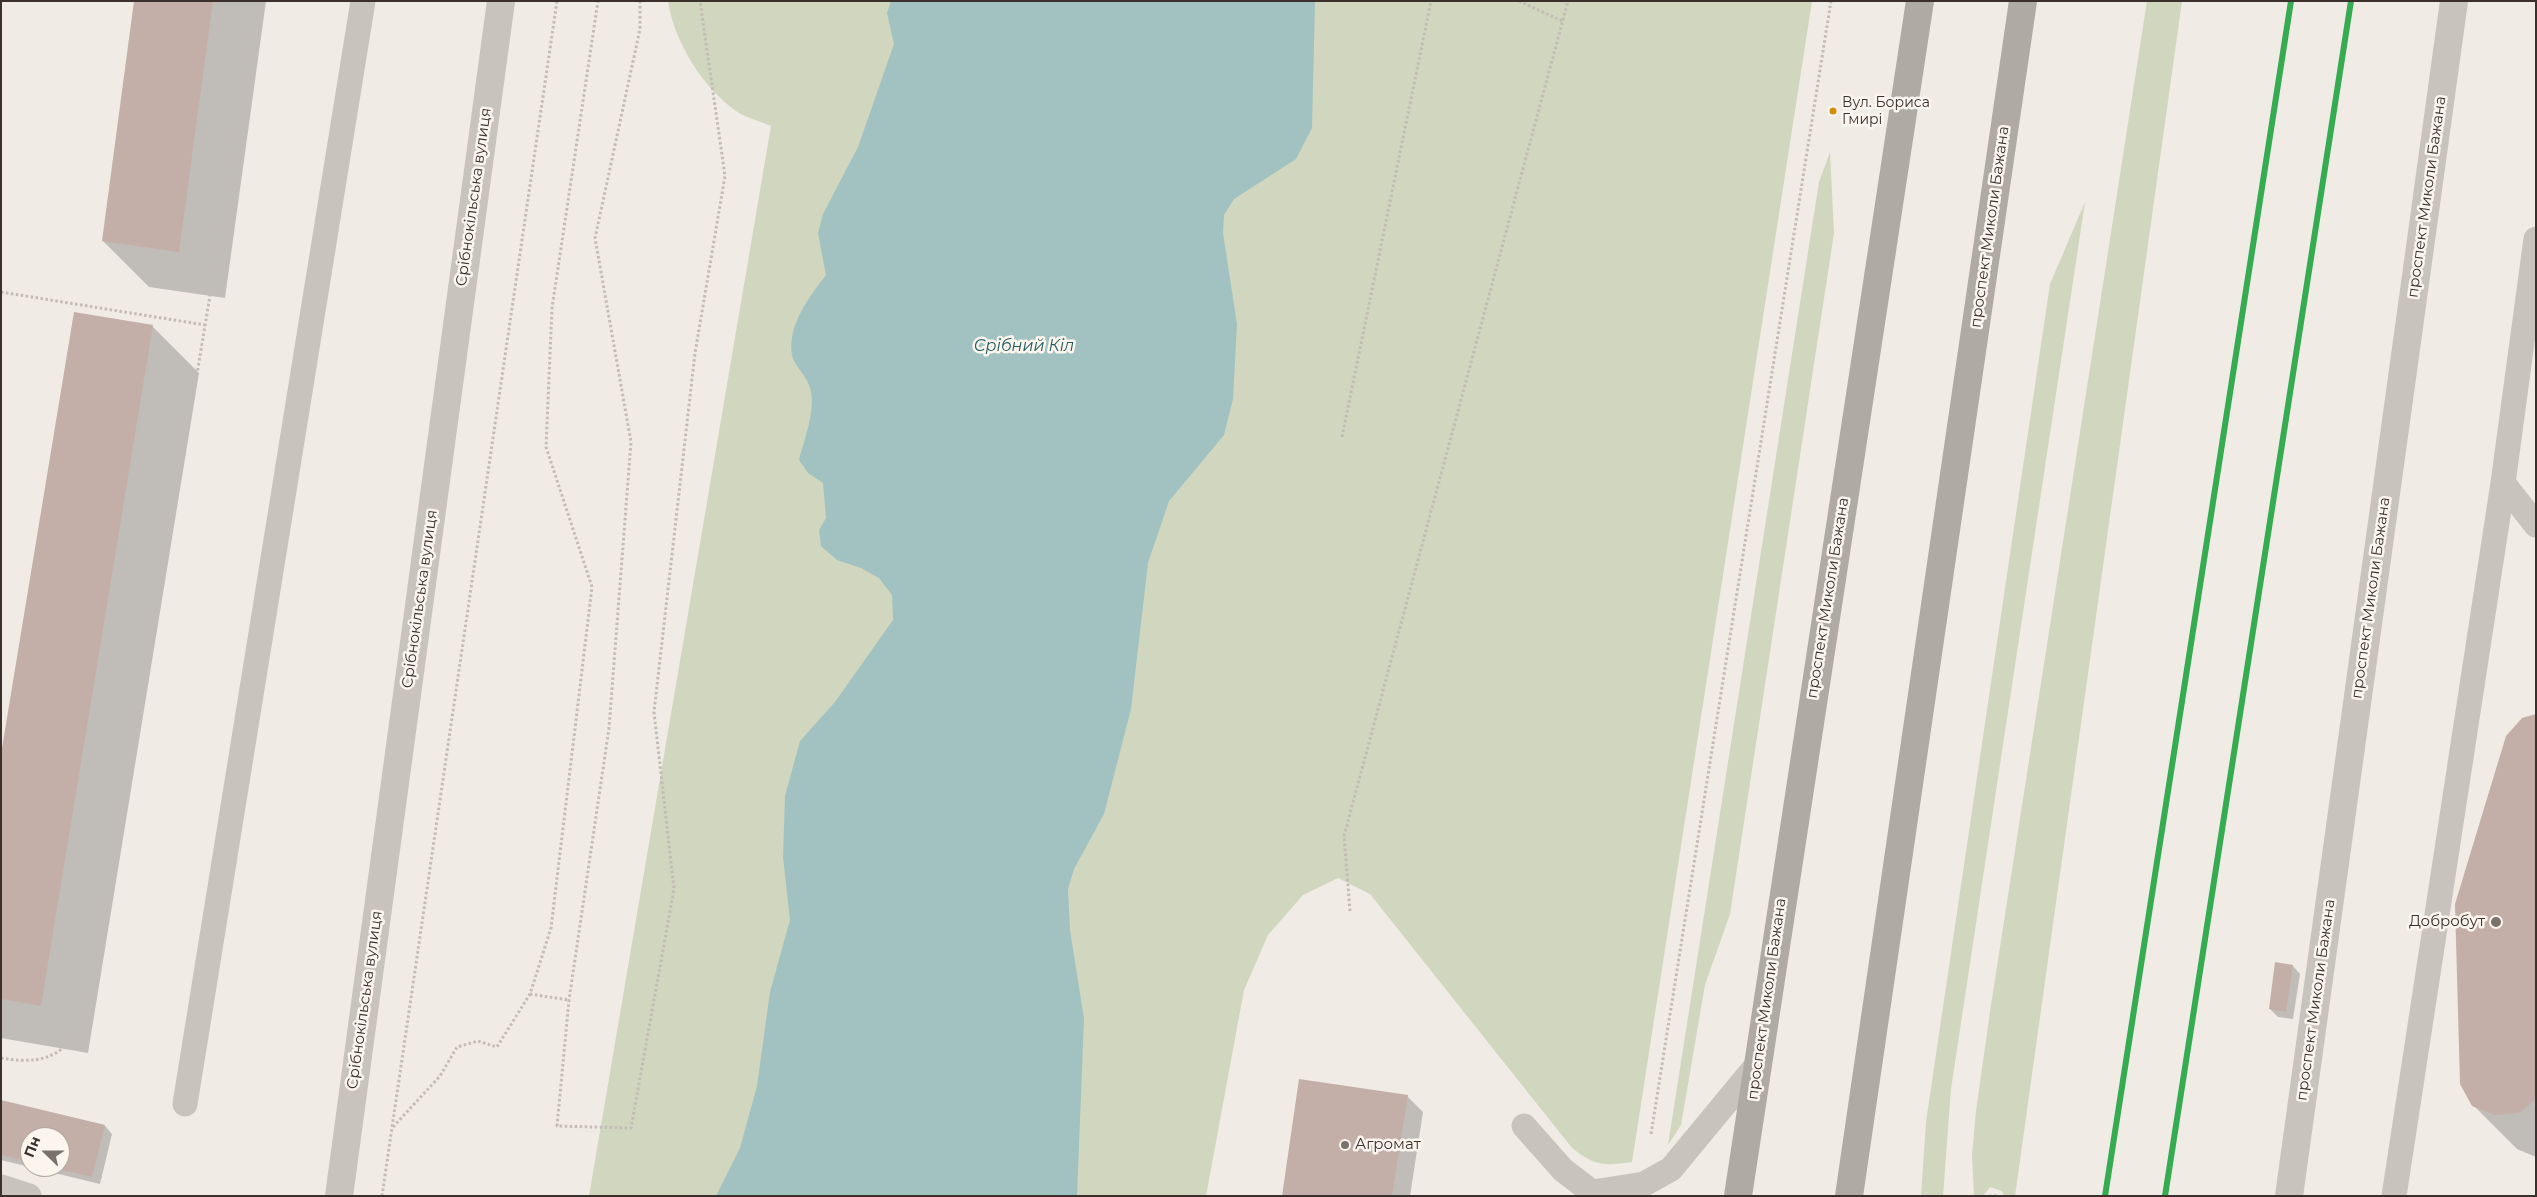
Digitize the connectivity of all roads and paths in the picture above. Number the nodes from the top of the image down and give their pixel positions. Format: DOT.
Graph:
graph roads {
  1 [pos="259,1"];
  2 [pos="363,1"];
  3 [pos="501,1"];
  4 [pos="557,1"];
  5 [pos="598,1"];
  6 [pos="640,1"];
  7 [pos="700,1"];
  8 [pos="1431,1"];
  9 [pos="1519,1"];
  10 [pos="1568,1"];
  11 [pos="1831,1"];
  12 [pos="1920,1"];
  13 [pos="2023,1"];
  14 [pos="2454,1"];
  15 [pos="1562,21"];
  16 [pos="2536,239"];
  17 [pos="1,292"];
  18 [pos="205,325"];
  19 [pos="2528,349"];
  20 [pos="1342,437"];
  21 [pos="2503,483"];
  22 [pos="2536,525"];
  23 [pos="1350,911"];
  24 [pos="530,994"];
  25 [pos="570,1000"];
  26 [pos="1,1058"];
  27 [pos="1758,1065"];
  28 [pos="185,1104"];
  29 [pos="1524,1126"];
  30 [pos="393,1127"];
  31 [pos="1644,1184"];
  32 [pos="1,1187"];
  33 [pos="1595,1194"];
  34 [pos="29,1196"];
  35 [pos="339,1196"];
  36 [pos="382,1196"];
  37 [pos="1738,1196"];
  38 [pos="1849,1196"];
  39 [pos="1989,1196"];
  40 [pos="1998,1196"];
  41 [pos="2289,1196"];
  42 [pos="2394,1196"];
  1 -- 18 [label="path"];
  2 -- 28 [label="lane"];
  3 -- 35 [label="street, Срібнокільська вулиця"];
  4 -- 30 [label="path"];
  5 -- 24 [label="path"];
  6 -- 25 [label="path"];
  7 -- 25 [label="path"];
  8 -- 20 [label="path"];
  9 -- 15 [label="path"];
  10 -- 15 [label="path"];
  11 -- 31 [label="path"];
  12 -- 27 [label="highway, проспект Миколи Бажана"];
  13 -- 38 [label="highway, проспект Миколи Бажана"];
  14 -- 41 [label="street, проспект Миколи Бажана"];
  15 -- 23 [label="path"];
  16 -- 19 [label="lane"];
  17 -- 18 [label="path"];
  18 -- 26 [label="path"];
  19 -- 21 [label="lane"];
  21 -- 22 [label="lane"];
  21 -- 42 [label="lane"];
  24 -- 25 [label="path"];
  24 -- 30 [label="path"];
  27 -- 31 [label="lane"];
  27 -- 37 [label="highway, проспект Миколи Бажана"];
  29 -- 33 [label="lane"];
  30 -- 36 [label="path"];
  31 -- 33 [label="lane"];
  32 -- 34 [label="lane"];
  39 -- 40 [label="path"];
}
